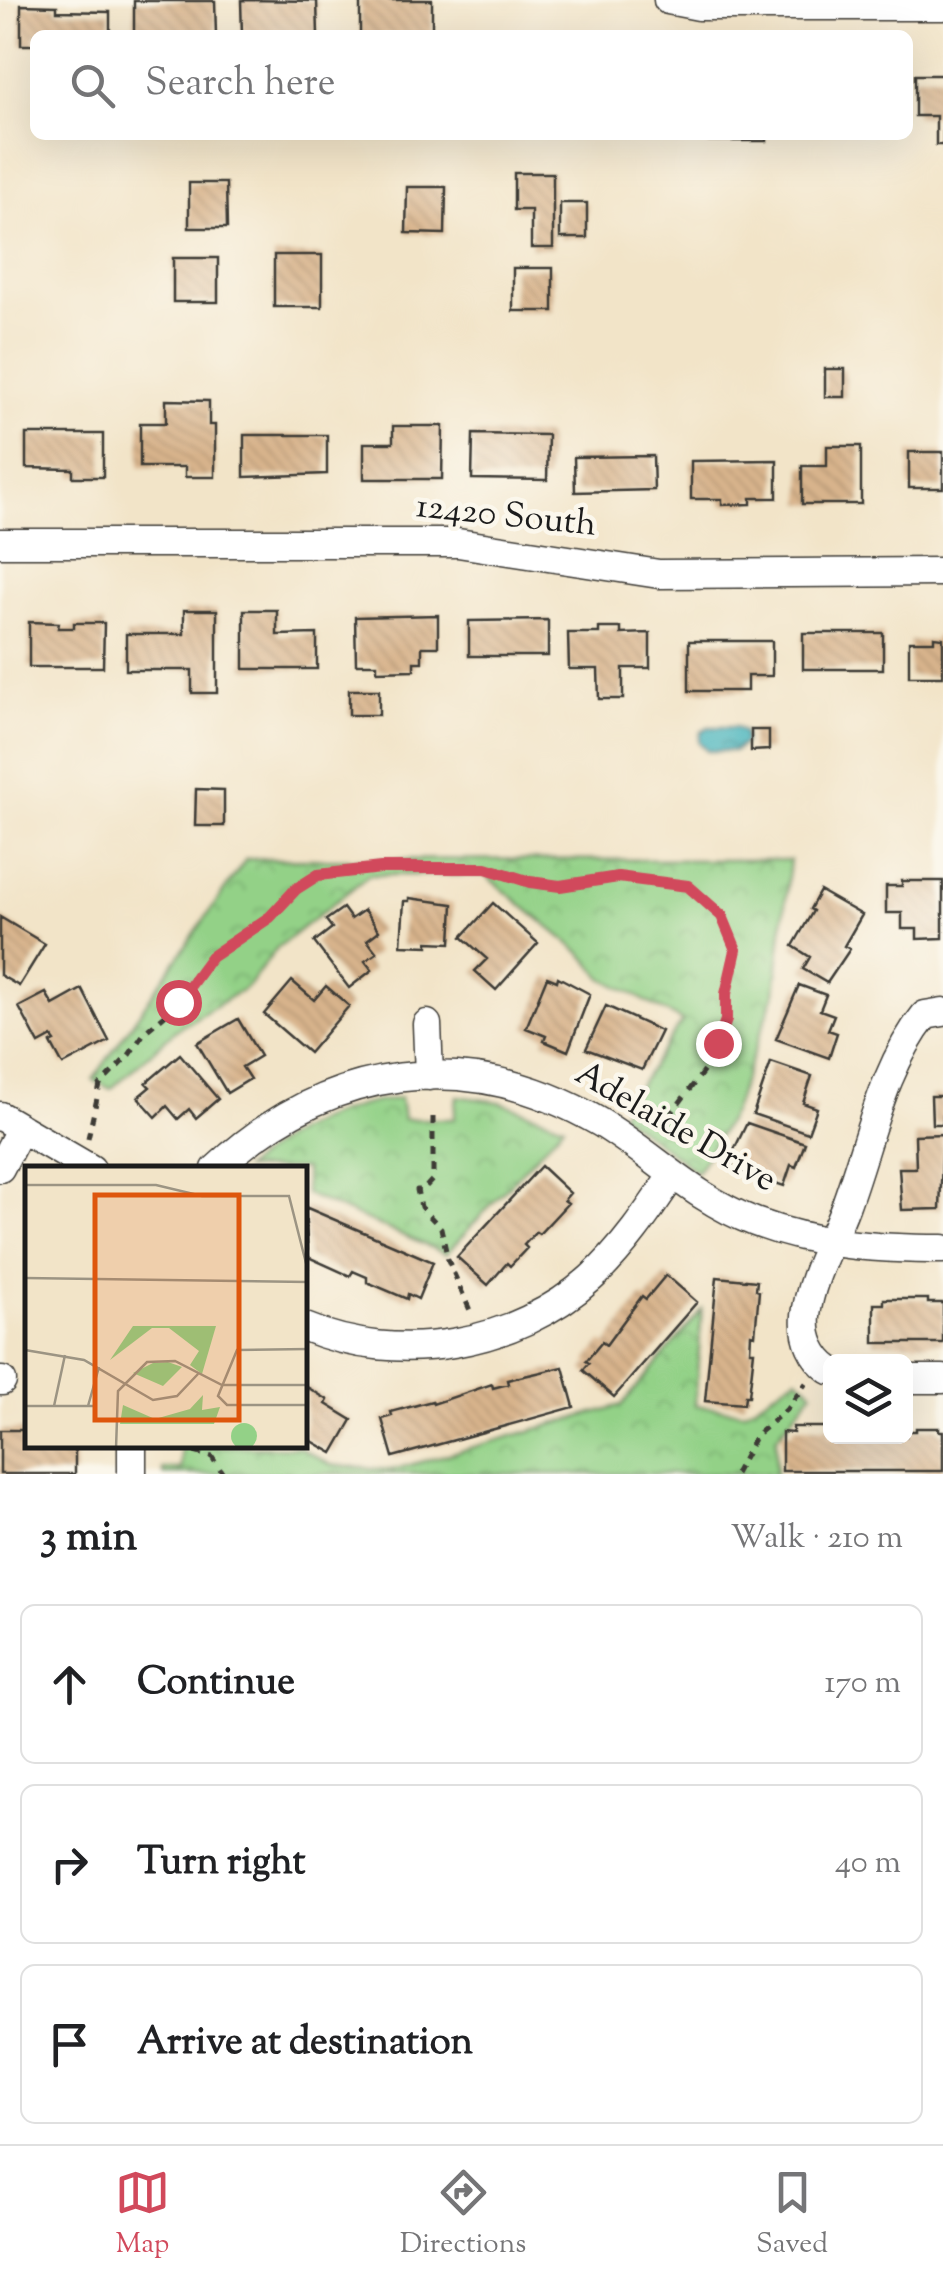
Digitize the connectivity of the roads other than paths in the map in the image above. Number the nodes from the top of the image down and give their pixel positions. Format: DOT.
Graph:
graph roads {
  1 [pos="668,0"];
  2 [pos="943,6"];
  3 [pos="0,543"];
  4 [pos="943,572"];
  5 [pos="943,1012"];
  6 [pos="427,1024"];
  7 [pos="429,1076"];
  8 [pos="10,1122"];
  9 [pos="86,1166"];
  10 [pos="219,1166"];
  11 [pos="0,1168"];
  12 [pos="672,1176"];
  13 [pos="830,1243"];
  14 [pos="943,1249"];
  15 [pos="308,1328"];
  16 [pos="818,1376"];
  17 [pos="913,1379"];
  18 [pos="943,1379"];
  1 -- 2 [label="street"];
  3 -- 4 [label="street, 12420 South"];
  5 -- 13 [label="street"];
  6 -- 7 [label="street"];
  7 -- 10 [label="street, Adelaide Drive"];
  7 -- 12 [label="street, Adelaide Drive"];
  8 -- 9 [label="street"];
  8 -- 11 [label="street"];
  12 -- 13 [label="street, Adelaide Drive"];
  12 -- 15 [label="street"];
  13 -- 14 [label="street, Adelaide Drive"];
  13 -- 16 [label="street"];
  17 -- 18 [label="street"];
}
